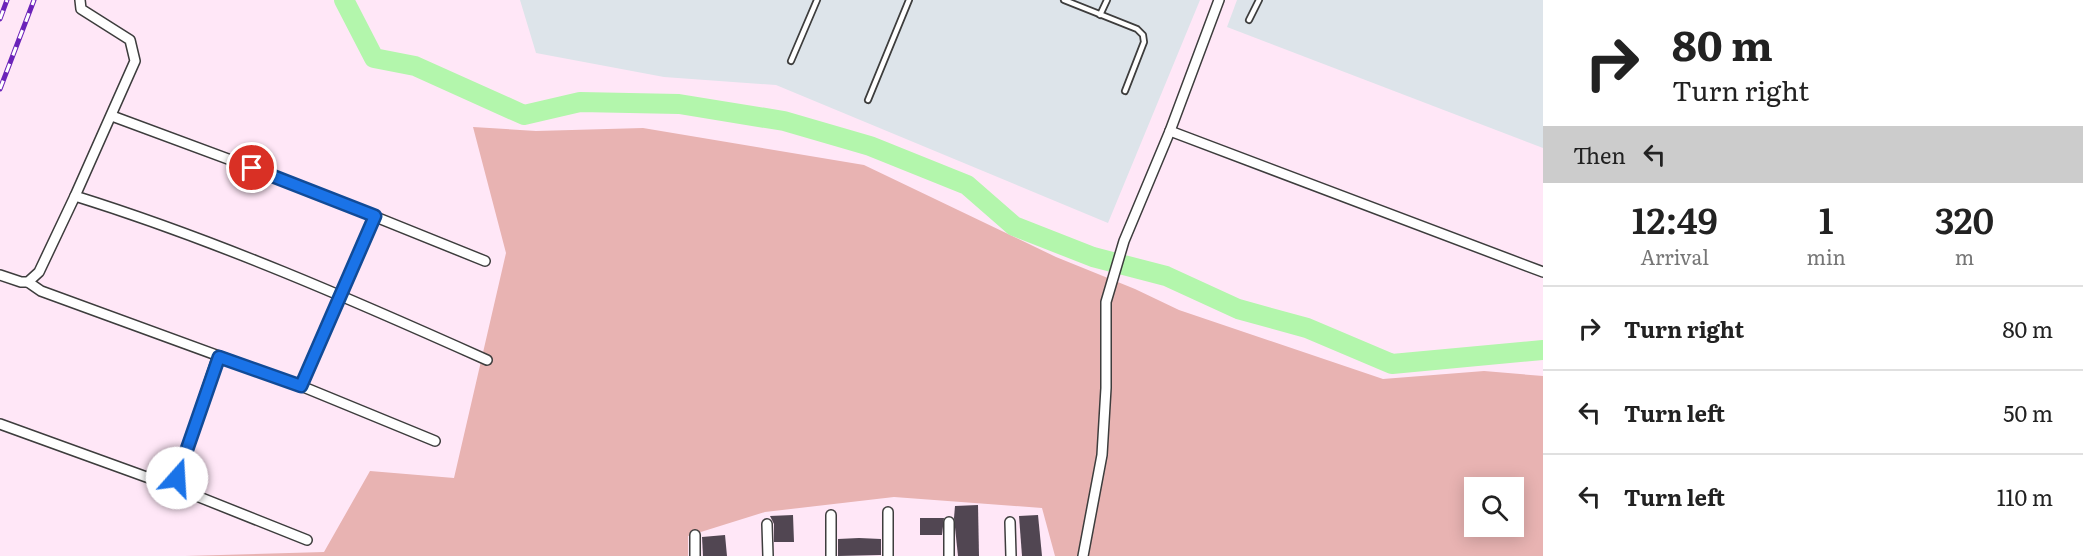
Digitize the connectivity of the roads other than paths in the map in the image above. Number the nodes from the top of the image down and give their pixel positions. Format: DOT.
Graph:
graph roads {
  1 [pos="80,0"];
  2 [pos="817,0"];
  3 [pos="909,0"];
  4 [pos="1064,0"];
  5 [pos="1107,0"];
  6 [pos="1219,0"];
  7 [pos="1259,0"];
  8 [pos="1100,15"];
  9 [pos="1249,20"];
  10 [pos="791,61"];
  11 [pos="1125,91"];
  12 [pos="868,100"];
  13 [pos="112,116"];
  14 [pos="1170,131"];
  15 [pos="75,196"];
  16 [pos="375,216"];
  17 [pos="485,261"];
  18 [pos="1543,272"];
  19 [pos="0,275"];
  20 [pos="28,282"];
  21 [pos="340,295"];
  22 [pos="219,357"];
  23 [pos="487,360"];
  24 [pos="301,386"];
  25 [pos="0,424"];
  26 [pos="435,441"];
  27 [pos="174,487"];
  28 [pos="888,512"];
  29 [pos="831,515"];
  30 [pos="949,522"];
  31 [pos="1010,522"];
  32 [pos="767,524"];
  33 [pos="694,535"];
  34 [pos="307,540"];
  35 [pos="695,556"];
  36 [pos="768,556"];
  37 [pos="831,556"];
  38 [pos="888,556"];
  39 [pos="949,556"];
  40 [pos="1011,556"];
  41 [pos="1083,556"];
  1 -- 13 [label="street"];
  2 -- 10 [label="lane"];
  3 -- 12 [label="lane"];
  4 -- 8 [label="lane"];
  5 -- 8 [label="lane"];
  6 -- 14 [label="street"];
  7 -- 9 [label="lane"];
  8 -- 11 [label="lane"];
  13 -- 15 [label="street"];
  13 -- 16 [label="street"];
  14 -- 18 [label="street"];
  14 -- 41 [label="street"];
  15 -- 20 [label="street"];
  15 -- 21 [label="street"];
  16 -- 17 [label="street"];
  16 -- 21 [label="street"];
  19 -- 20 [label="street"];
  20 -- 22 [label="street"];
  21 -- 23 [label="street"];
  21 -- 24 [label="street"];
  22 -- 24 [label="street"];
  22 -- 27 [label="street"];
  24 -- 26 [label="street"];
  25 -- 27 [label="street"];
  27 -- 34 [label="street"];
  28 -- 38 [label="street"];
  29 -- 37 [label="street"];
  30 -- 39 [label="street"];
  31 -- 40 [label="street"];
  32 -- 36 [label="street"];
  33 -- 35 [label="street"];
}
